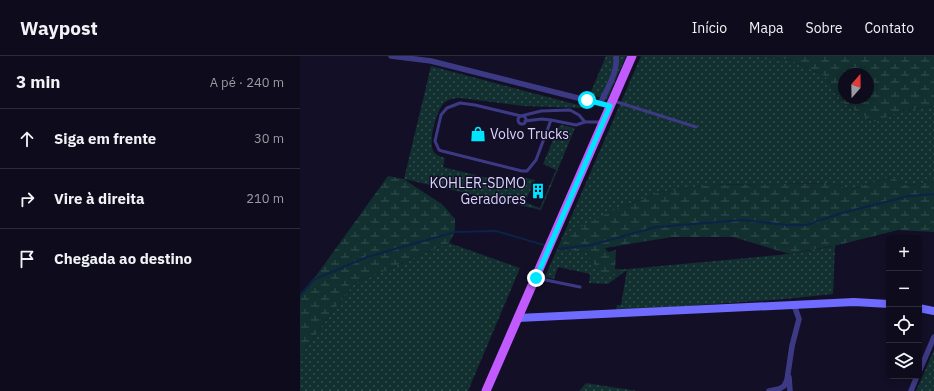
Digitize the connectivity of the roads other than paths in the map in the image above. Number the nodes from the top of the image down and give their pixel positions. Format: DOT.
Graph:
graph roads {
  1 [pos="391,56"];
  2 [pos="616,56"];
  3 [pos="621,56"];
  4 [pos="632,56"];
  5 [pos="615,72"];
  6 [pos="611,103"];
  7 [pos="600,104"];
  8 [pos="521,116"];
  9 [pos="552,120"];
  10 [pos="525,121"];
  11 [pos="585,122"];
  12 [pos="603,122"];
  13 [pos="696,127"];
  14 [pos="536,278"];
  15 [pos="580,287"];
  16 [pos="886,304"];
  17 [pos="794,305"];
  18 [pos="922,309"];
  19 [pos="934,311"];
  20 [pos="518,318"];
  21 [pos="934,337"];
  22 [pos="922,365"];
  23 [pos="789,371"];
  24 [pos="916,379"];
  25 [pos="486,391"];
  26 [pos="769,391"];
  27 [pos="790,391"];
  28 [pos="910,391"];
  1 -- 7 [label="street"];
  2 -- 5 [label="street"];
  3 -- 5 [label="street"];
  4 -- 6 [label="main road"];
  5 -- 7 [label="street"];
  6 -- 7 [label="street"];
  6 -- 12 [label="main road"];
  6 -- 13 [label="lane"];
  8 -- 9 [label="lane"];
  8 -- 10 [label="lane"];
  8 -- 10 [label="lane"];
  8 -- 11 [label="lane"];
  9 -- 10 [label="lane"];
  9 -- 11 [label="lane"];
  11 -- 12 [label="lane"];
  12 -- 14 [label="main road"];
  14 -- 15 [label="lane"];
  14 -- 20 [label="main road"];
  16 -- 17 [label="street"];
  17 -- 20 [label="street"];
  17 -- 23 [label="street"];
  18 -- 19 [label="street"];
  20 -- 25 [label="main road"];
  21 -- 22 [label="street"];
  23 -- 26 [label="street"];
  23 -- 27 [label="street"];
  24 -- 28 [label="street"];
}
